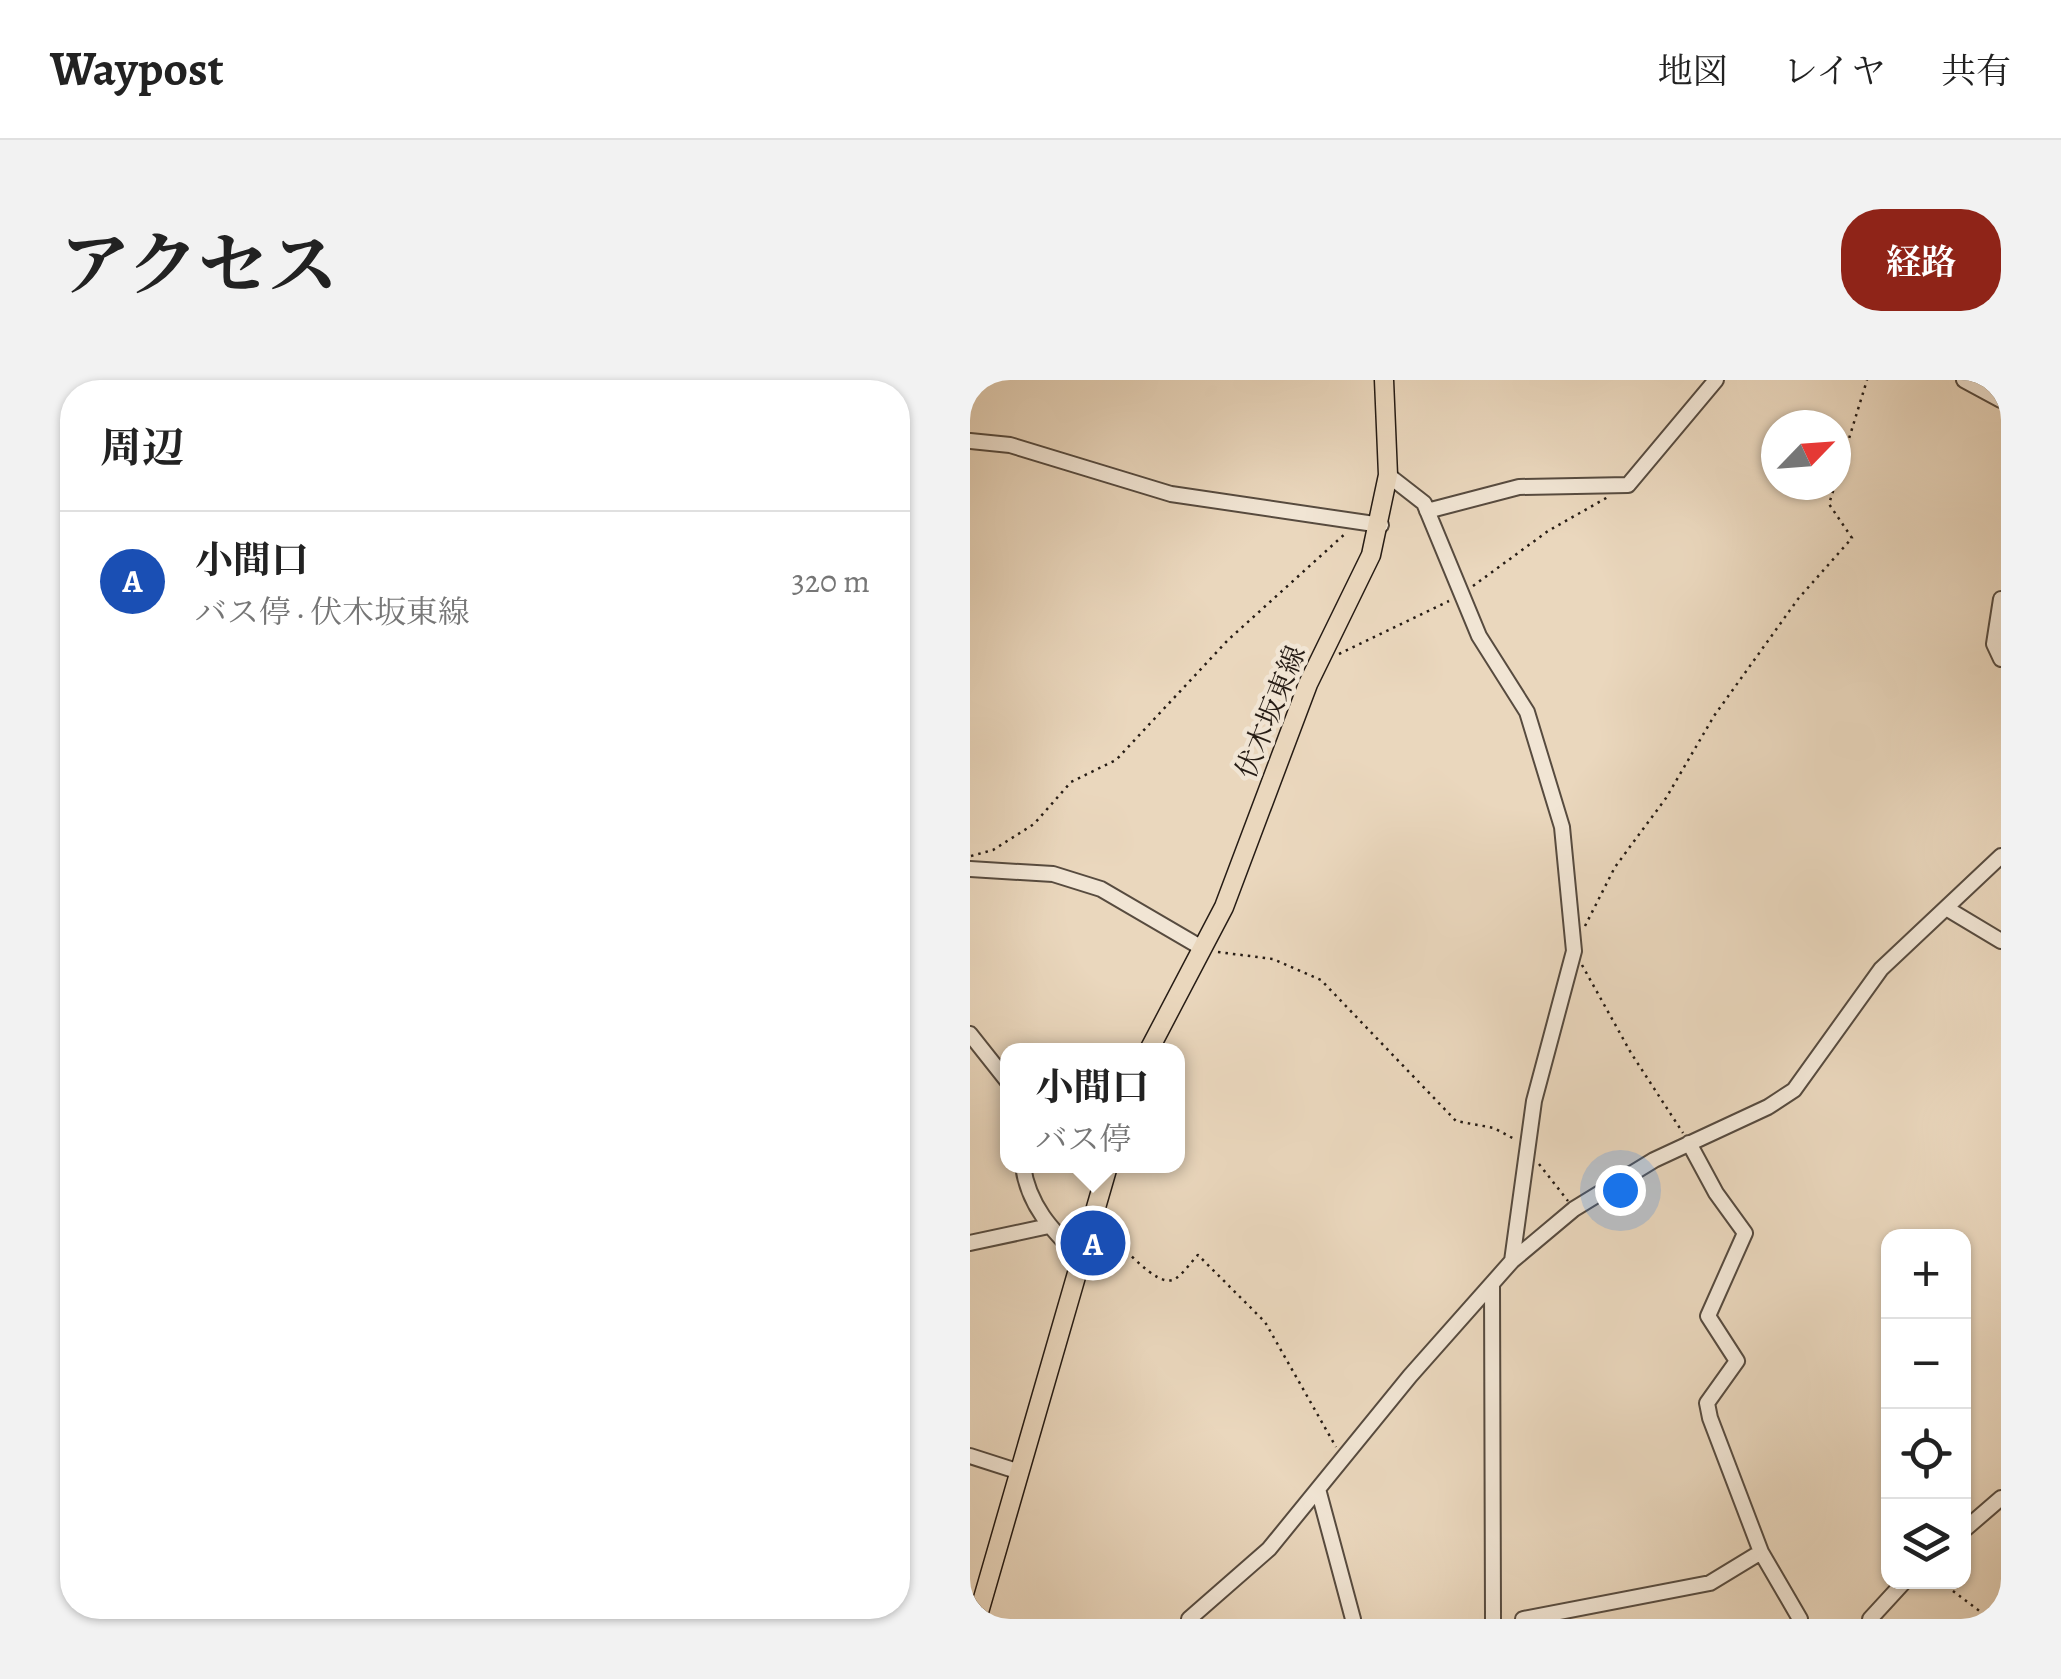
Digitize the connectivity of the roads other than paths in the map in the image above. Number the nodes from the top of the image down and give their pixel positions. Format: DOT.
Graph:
graph roads {
  1 [pos="1384,380"];
  2 [pos="1716,380"];
  3 [pos="1964,380"];
  4 [pos="2001,400"];
  5 [pos="970,442"];
  6 [pos="1388,475"];
  7 [pos="1427,511"];
  8 [pos="1381,525"];
  9 [pos="2001,599"];
  10 [pos="2001,659"];
  11 [pos="2001,856"];
  12 [pos="970,869"];
  13 [pos="1946,908"];
  14 [pos="2001,941"];
  15 [pos="1202,948"];
  16 [pos="970,1034"];
  17 [pos="1153,1043"];
  18 [pos="1000,1072"];
  19 [pos="1689,1143"];
  20 [pos="1024,1173"];
  21 [pos="1106,1173"];
  22 [pos="1049,1226"];
  23 [pos="970,1243"];
  24 [pos="1079,1257"];
  25 [pos="1512,1261"];
  26 [pos="1492,1284"];
  27 [pos="970,1456"];
  28 [pos="1020,1472"];
  29 [pos="1318,1489"];
  30 [pos="2001,1498"];
  31 [pos="1971,1524"];
  32 [pos="1761,1552"];
  33 [pos="1898,1589"];
  34 [pos="977,1619"];
  35 [pos="1188,1619"];
  36 [pos="1353,1619"];
  37 [pos="1494,1619"];
  38 [pos="1524,1619"];
  39 [pos="1800,1619"];
  40 [pos="1870,1619"];
  1 -- 6 [label="main road, 伏木坂東線"];
  2 -- 7 [label="street"];
  3 -- 4 [label="street"];
  5 -- 8 [label="street"];
  6 -- 7 [label="street"];
  6 -- 8 [label="main road, 伏木坂東線"];
  7 -- 25 [label="street"];
  8 -- 15 [label="main road, 伏木坂東線"];
  9 -- 10 [label="street"];
  11 -- 13 [label="street"];
  12 -- 15 [label="street"];
  13 -- 14 [label="street"];
  13 -- 19 [label="street"];
  15 -- 17 [label="main road, 伏木坂東線"];
  16 -- 18 [label="street"];
  19 -- 25 [label="street"];
  19 -- 32 [label="street"];
  20 -- 22 [label="street"];
  21 -- 24 [label="main road"];
  22 -- 23 [label="street"];
  22 -- 24 [label="street"];
  24 -- 28 [label="main road"];
  25 -- 26 [label="street"];
  26 -- 29 [label="street"];
  26 -- 37 [label="street"];
  27 -- 28 [label="street"];
  28 -- 34 [label="main road"];
  29 -- 35 [label="street"];
  29 -- 36 [label="street"];
  30 -- 31 [label="street"];
  32 -- 38 [label="street"];
  32 -- 39 [label="street"];
  33 -- 40 [label="street"];
}
